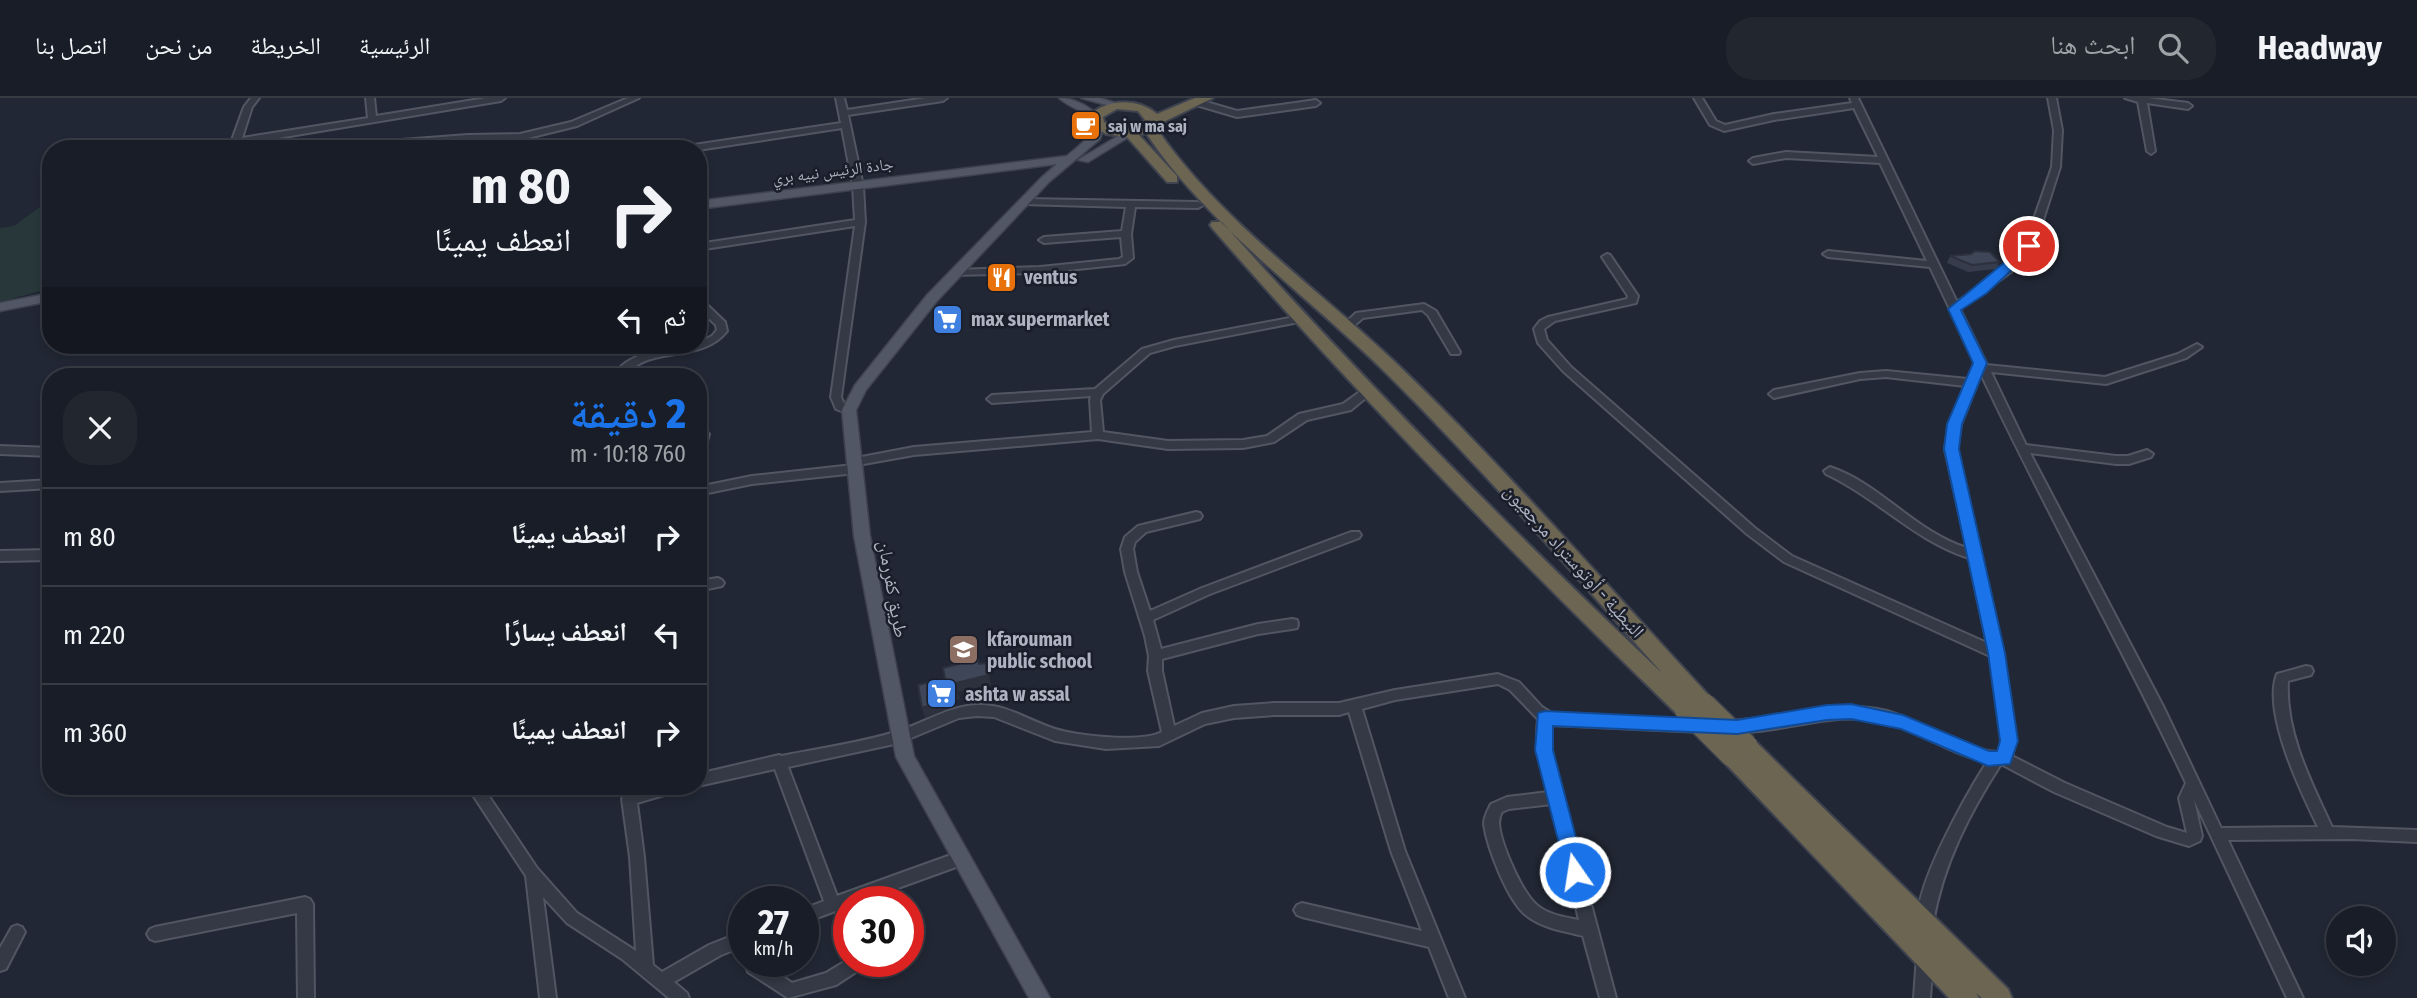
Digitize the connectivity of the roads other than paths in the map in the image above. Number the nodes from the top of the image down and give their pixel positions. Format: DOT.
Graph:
graph roads {
  1 [pos="255,98"];
  2 [pos="370,98"];
  3 [pos="501,98"];
  4 [pos="635,98"];
  5 [pos="840,98"];
  6 [pos="943,98"];
  7 [pos="1064,98"];
  8 [pos="1086,98"];
  9 [pos="1698,98"];
  10 [pos="2052,98"];
  11 [pos="2129,98"];
  12 [pos="1195,99"];
  13 [pos="2142,100"];
  14 [pos="1121,102"];
  15 [pos="1855,102"];
  16 [pos="1316,103"];
  17 [pos="2188,106"];
  18 [pos="1142,107"];
  19 [pos="843,113"];
  20 [pos="372,119"];
  21 [pos="1097,123"];
  22 [pos="1150,123"];
  23 [pos="847,125"];
  24 [pos="1129,133"];
  25 [pos="237,140"];
  26 [pos="248,140"];
  27 [pos="441,140"];
  28 [pos="707,146"];
  29 [pos="2151,151"];
  30 [pos="1883,160"];
  31 [pos="1073,162"];
  32 [pos="1753,162"];
  33 [pos="1028,168"];
  34 [pos="972,172"];
  35 [pos="1045,180"];
  36 [pos="858,186"];
  37 [pos="707,204"];
  38 [pos="1131,205"];
  39 [pos="1198,205"];
  40 [pos="1024,206"];
  41 [pos="860,222"];
  42 [pos="1126,234"];
  43 [pos="1044,240"];
  44 [pos="707,246"];
  45 [pos="1828,254"];
  46 [pos="1607,257"];
  47 [pos="1932,264"];
  48 [pos="956,273"];
  49 [pos="42,299"];
  50 [pos="0,307"];
  51 [pos="1954,309"];
  52 [pos="707,311"];
  53 [pos="1300,319"];
  54 [pos="1346,327"];
  55 [pos="707,342"];
  56 [pos="2197,347"];
  57 [pos="1455,352"];
  58 [pos="660,354"];
  59 [pos="1981,365"];
  60 [pos="626,368"];
  61 [pos="1970,383"];
  62 [pos="1098,392"];
  63 [pos="1368,392"];
  64 [pos="1774,394"];
  65 [pos="992,399"];
  66 [pos="849,410"];
  67 [pos="1437,414"];
  68 [pos="1401,426"];
  69 [pos="1097,436"];
  70 [pos="1469,447"];
  71 [pos="2021,448"];
  72 [pos="0,450"];
  73 [pos="42,452"];
  74 [pos="2147,454"];
  75 [pos="1433,459"];
  76 [pos="856,466"];
  77 [pos="1830,471"];
  78 [pos="42,485"];
  79 [pos="0,487"];
  80 [pos="707,489"];
  81 [pos="1196,516"];
  82 [pos="1354,535"];
  83 [pos="42,555"];
  84 [pos="1974,555"];
  85 [pos="0,556"];
  86 [pos="718,583"];
  87 [pos="707,585"];
  88 [pos="1146,618"];
  89 [pos="1293,624"];
  90 [pos="1996,653"];
  91 [pos="1156,656"];
  92 [pos="2306,671"];
  93 [pos="1354,706"];
  94 [pos="1695,707"];
  95 [pos="1545,718"];
  96 [pos="1169,735"];
  97 [pos="899,737"];
  98 [pos="1739,750"];
  99 [pos="2000,759"];
  100 [pos="779,761"];
  101 [pos="707,778"];
  102 [pos="2193,783"];
  103 [pos="480,795"];
  104 [pos="627,795"];
  105 [pos="1557,797"];
  106 [pos="2328,833"];
  107 [pos="2218,834"];
  108 [pos="2417,836"];
  109 [pos="962,858"];
  110 [pos="533,873"];
  111 [pos="893,886"];
  112 [pos="833,905"];
  113 [pos="1303,909"];
  114 [pos="819,910"];
  115 [pos="1925,923"];
  116 [pos="1588,930"];
  117 [pos="17,932"];
  118 [pos="155,934"];
  119 [pos="1433,941"];
  120 [pos="728,945"];
  121 [pos="1925,956"];
  122 [pos="0,964"];
  123 [pos="645,968"];
  124 [pos="769,977"];
  125 [pos="835,977"];
  126 [pos="661,981"];
  127 [pos="306,998"];
  128 [pos="548,998"];
  129 [pos="681,998"];
  130 [pos="1040,998"];
  131 [pos="1457,998"];
  132 [pos="1608,998"];
  133 [pos="1922,998"];
  134 [pos="1966,998"];
  135 [pos="1999,998"];
  136 [pos="2295,998"];
  1 -- 25 [label="street"];
  2 -- 20 [label="street"];
  3 -- 20 [label="street"];
  4 -- 27 [label="street"];
  5 -- 19 [label="street"];
  6 -- 19 [label="street"];
  7 -- 21 [label="main road"];
  8 -- 14 [label="main road"];
  9 -- 15 [label="street"];
  10 -- 51 [label="street"];
  11 -- 13 [label="street"];
  12 -- 16 [label="street"];
  12 -- 18 [label="highway"];
  12 -- 22 [label="highway"];
  13 -- 17 [label="street"];
  13 -- 29 [label="street"];
  14 -- 18 [label="highway"];
  14 -- 21 [label="highway"];
  15 -- 30 [label="street"];
  18 -- 22 [label="highway, النبطية - أوتوستراد مرجعيون"];
  19 -- 23 [label="street"];
  20 -- 26 [label="street"];
  21 -- 24 [label="highway"];
  21 -- 31 [label="main road"];
  22 -- 24 [label="highway"];
  22 -- 54 [label="highway, النبطية - أوتوستراد مرجعيون"];
  23 -- 28 [label="street"];
  23 -- 36 [label="street"];
  24 -- 31 [label="main road"];
  24 -- 39 [label="highway, النبطية - أوتوستراد مرجعيون"];
  30 -- 32 [label="street"];
  30 -- 47 [label="street"];
  31 -- 33 [label="main road"];
  31 -- 34 [label="main road"];
  31 -- 35 [label="main road"];
  31 -- 40 [label="main road"];
  33 -- 34 [label="main road"];
  33 -- 35 [label="main road"];
  34 -- 36 [label="main road, جادة الرئيس نبيه بري"];
  35 -- 40 [label="main road"];
  36 -- 37 [label="main road, جادة الرئيس نبيه بري"];
  36 -- 41 [label="street"];
  38 -- 39 [label="street"];
  38 -- 40 [label="street"];
  38 -- 42 [label="street"];
  39 -- 53 [label="highway, النبطية - أوتوستراد مرجعيون"];
  40 -- 48 [label="main road"];
  41 -- 44 [label="street"];
  41 -- 66 [label="street"];
  42 -- 43 [label="street"];
  42 -- 48 [label="street"];
  45 -- 47 [label="street"];
  46 -- 90 [label="street"];
  47 -- 51 [label="street"];
  48 -- 66 [label="main road"];
  49 -- 50 [label="main road"];
  51 -- 59 [label="street"];
  52 -- 55 [label="street"];
  53 -- 62 [label="street"];
  53 -- 63 [label="highway, النبطية - أوتوستراد مرجعيون"];
  54 -- 57 [label="street"];
  54 -- 67 [label="highway, النبطية - أوتوستراد مرجعيون"];
  56 -- 59 [label="street"];
  58 -- 60 [label="street"];
  59 -- 61 [label="street"];
  59 -- 71 [label="street"];
  61 -- 64 [label="street"];
  61 -- 84 [label="street"];
  62 -- 65 [label="street"];
  62 -- 69 [label="street"];
  63 -- 68 [label="highway, النبطية - أوتوستراد مرجعيون"];
  63 -- 69 [label="street"];
  66 -- 76 [label="main road, طريق كفررمان"];
  67 -- 68 [label="highway"];
  67 -- 70 [label="highway, النبطية - أوتوستراد مرجعيون"];
  68 -- 75 [label="highway, النبطية - أوتوستراد مرجعيون"];
  69 -- 76 [label="street"];
  70 -- 75 [label="highway"];
  70 -- 94 [label="highway, النبطية - أوتوستراد مرجعيون"];
  71 -- 74 [label="street"];
  71 -- 102 [label="street"];
  72 -- 73 [label="street"];
  75 -- 94 [label="highway, النبطية - أوتوستراد مرجعيون"];
  76 -- 80 [label="street"];
  76 -- 97 [label="main road, طريق كفررمان"];
  77 -- 84 [label="street"];
  78 -- 79 [label="street"];
  81 -- 88 [label="street"];
  82 -- 88 [label="street"];
  83 -- 85 [label="street"];
  84 -- 90 [label="street"];
  86 -- 87 [label="street"];
  88 -- 91 [label="street"];
  89 -- 91 [label="street"];
  90 -- 99 [label="street"];
  91 -- 96 [label="street"];
  92 -- 106 [label="street"];
  93 -- 95 [label="street"];
  93 -- 96 [label="street"];
  93 -- 119 [label="street"];
  94 -- 98 [label="highway, النبطية - أوتوستراد مرجعيون, bridge"];
  95 -- 99 [label="street"];
  95 -- 105 [label="street"];
  96 -- 97 [label="street"];
  97 -- 100 [label="street"];
  97 -- 109 [label="main road, طريق كفررمان"];
  98 -- 115 [label="highway, النبطية - أوتوستراد مرجعيون"];
  98 -- 121 [label="highway, النبطية - أوتوستراد مرجعيون"];
  99 -- 102 [label="street"];
  99 -- 115 [label="street"];
  100 -- 101 [label="street"];
  100 -- 112 [label="street"];
  102 -- 107 [label="street"];
  103 -- 110 [label="street"];
  104 -- 123 [label="street"];
  105 -- 116 [label="street"];
  105 -- 116 [label="street"];
  106 -- 107 [label="street"];
  106 -- 108 [label="street"];
  107 -- 136 [label="street"];
  109 -- 111 [label="street"];
  109 -- 130 [label="main road, طريق كفررمان"];
  110 -- 123 [label="street"];
  110 -- 128 [label="street"];
  112 -- 114 [label="street"];
  113 -- 119 [label="street"];
  115 -- 135 [label="highway, النبطية - أوتوستراد مرجعيون"];
  116 -- 132 [label="street"];
  117 -- 122 [label="street"];
  118 -- 127 [label="street"];
  119 -- 131 [label="street"];
  120 -- 126 [label="street"];
  121 -- 133 [label="street"];
  121 -- 134 [label="highway, النبطية - أوتوستراد مرجعيون"];
  123 -- 126 [label="street"];
  124 -- 125 [label="street"];
  126 -- 129 [label="street"];
}
